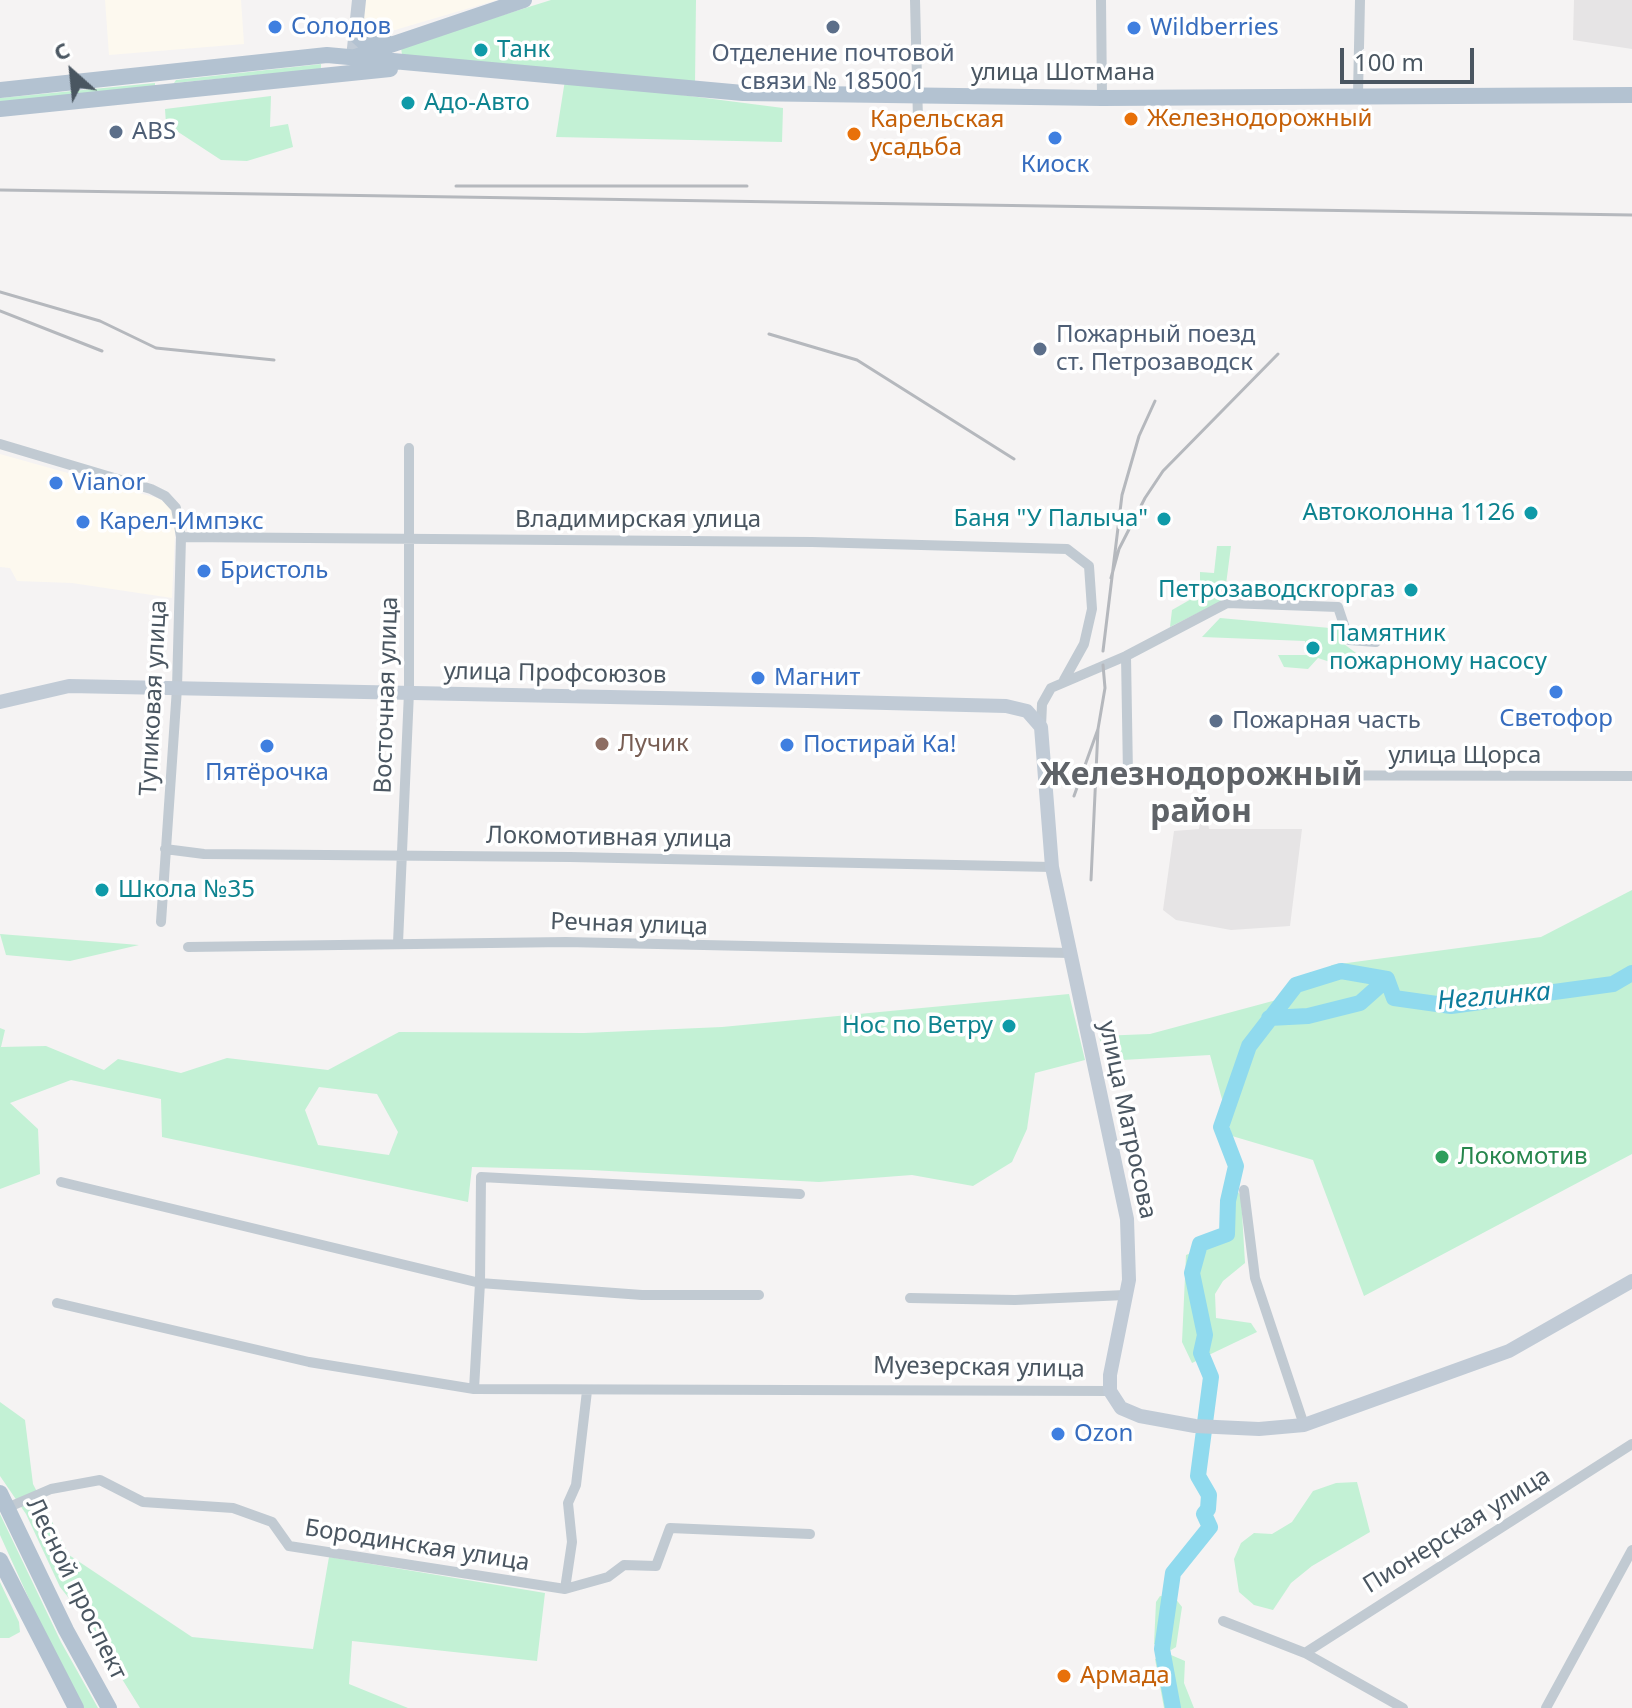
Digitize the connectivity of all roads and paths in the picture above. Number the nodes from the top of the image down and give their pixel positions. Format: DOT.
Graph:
graph roads {
  1 [pos="359,0"];
  2 [pos="524,0"];
  3 [pos="915,0"];
  4 [pos="1101,0"];
  5 [pos="1360,0"];
  6 [pos="354,33"];
  7 [pos="403,38"];
  8 [pos="327,55"];
  9 [pos="353,58"];
  10 [pos="408,64"];
  11 [pos="164,71"];
  12 [pos="321,77"];
  13 [pos="0,90"];
  14 [pos="166,92"];
  15 [pos="1358,94"];
  16 [pos="1632,95"];
  17 [pos="919,97"];
  18 [pos="1102,98"];
  19 [pos="0,109"];
  20 [pos="918,120"];
  21 [pos="0,444"];
  22 [pos="409,448"];
  23 [pos="181,537"];
  24 [pos="411,537"];
  25 [pos="1376,642"];
  26 [pos="1126,656"];
  27 [pos="1064,680"];
  28 [pos="177,688"];
  29 [pos="409,692"];
  30 [pos="0,702"];
  31 [pos="1041,727"];
  32 [pos="1632,776"];
  33 [pos="165,849"];
  34 [pos="401,856"];
  35 [pos="1052,867"];
  36 [pos="161,922"];
  37 [pos="398,943"];
  38 [pos="188,947"];
  39 [pos="1070,953"];
  40 [pos="61,1182"];
  41 [pos="1244,1190"];
  42 [pos="800,1194"];
  43 [pos="1632,1281"];
  44 [pos="480,1283"];
  45 [pos="759,1295"];
  46 [pos="1125,1295"];
  47 [pos="910,1298"];
  48 [pos="57,1303"];
  49 [pos="474,1389"];
  50 [pos="587,1391"];
  51 [pos="1110,1391"];
  52 [pos="1304,1425"];
  53 [pos="1632,1444"];
  54 [pos="5,1500"];
  55 [pos="810,1534"];
  56 [pos="1632,1550"];
  57 [pos="0,1560"];
  58 [pos="565,1589"];
  59 [pos="1223,1621"];
  60 [pos="1305,1653"];
  61 [pos="1401,1707"];
  62 [pos="76,1708"];
  63 [pos="109,1708"];
  64 [pos="1546,1708"];
  1 -- 6 [label="main road"];
  2 -- 7 [label="main road"];
  3 -- 17 [label="street"];
  4 -- 18 [label="street"];
  5 -- 15 [label="street"];
  6 -- 7 [label="main road"];
  6 -- 8 [label="main road"];
  6 -- 9 [label="main road"];
  7 -- 9 [label="main road"];
  7 -- 10 [label="main road"];
  8 -- 9 [label="main road, улица Шотмана"];
  8 -- 11 [label="main road, улица Шотмана"];
  9 -- 10 [label="main road, улица Шотмана"];
  9 -- 12 [label="main road"];
  10 -- 12 [label="main road"];
  10 -- 17 [label="main road, улица Шотмана"];
  11 -- 13 [label="main road, улица Шотмана"];
  11 -- 14 [label="main road"];
  12 -- 14 [label="main road"];
  14 -- 19 [label="main road"];
  15 -- 16 [label="main road, улица Шотмана"];
  15 -- 18 [label="main road, улица Шотмана"];
  17 -- 18 [label="main road, улица Шотмана"];
  17 -- 20 [label="street"];
  21 -- 23 [label="street, Тупиковая улица"];
  22 -- 24 [label="street, Восточная улица"];
  23 -- 24 [label="street, Владимирская улица"];
  23 -- 28 [label="street, Тупиковая улица"];
  24 -- 27 [label="street, Владимирская улица"];
  24 -- 29 [label="street, Восточная улица"];
  25 -- 26 [label="street"];
  26 -- 27 [label="street"];
  26 -- 32 [label="street, улица Щорса"];
  27 -- 31 [label="street"];
  28 -- 29 [label="main road, улица Профсоюзов"];
  28 -- 30 [label="main road, улица Профсоюзов"];
  28 -- 33 [label="street, Тупиковая улица"];
  29 -- 31 [label="main road, улица Профсоюзов"];
  29 -- 34 [label="street, Восточная улица"];
  31 -- 35 [label="main road, улица Матросова"];
  33 -- 34 [label="street, Локомотивная улица"];
  33 -- 36 [label="street, Тупиковая улица"];
  34 -- 35 [label="street, Локомотивная улица"];
  34 -- 37 [label="street, Восточная улица"];
  35 -- 39 [label="main road, улица Матросова"];
  37 -- 38 [label="street, Речная улица"];
  37 -- 39 [label="street, Речная улица"];
  39 -- 46 [label="main road, улица Матросова"];
  40 -- 44 [label="street"];
  41 -- 52 [label="street"];
  42 -- 44 [label="street"];
  43 -- 52 [label="main road, Муезерская улица"];
  44 -- 45 [label="street"];
  44 -- 49 [label="street"];
  46 -- 47 [label="street"];
  46 -- 51 [label="main road, улица Матросова"];
  48 -- 49 [label="street, Муезерская улица"];
  49 -- 50 [label="street, Муезерская улица"];
  50 -- 51 [label="street, Муезерская улица"];
  50 -- 58 [label="street"];
  51 -- 52 [label="main road, Муезерская улица"];
  53 -- 60 [label="street, Пионерская улица"];
  54 -- 58 [label="street, Бородинская улица"];
  54 -- 63 [label="main road, Лесной проспект"];
  55 -- 58 [label="street, Бородинская улица"];
  56 -- 64 [label="street"];
  57 -- 62 [label="main road"];
  59 -- 60 [label="street"];
  60 -- 61 [label="street"];
}
